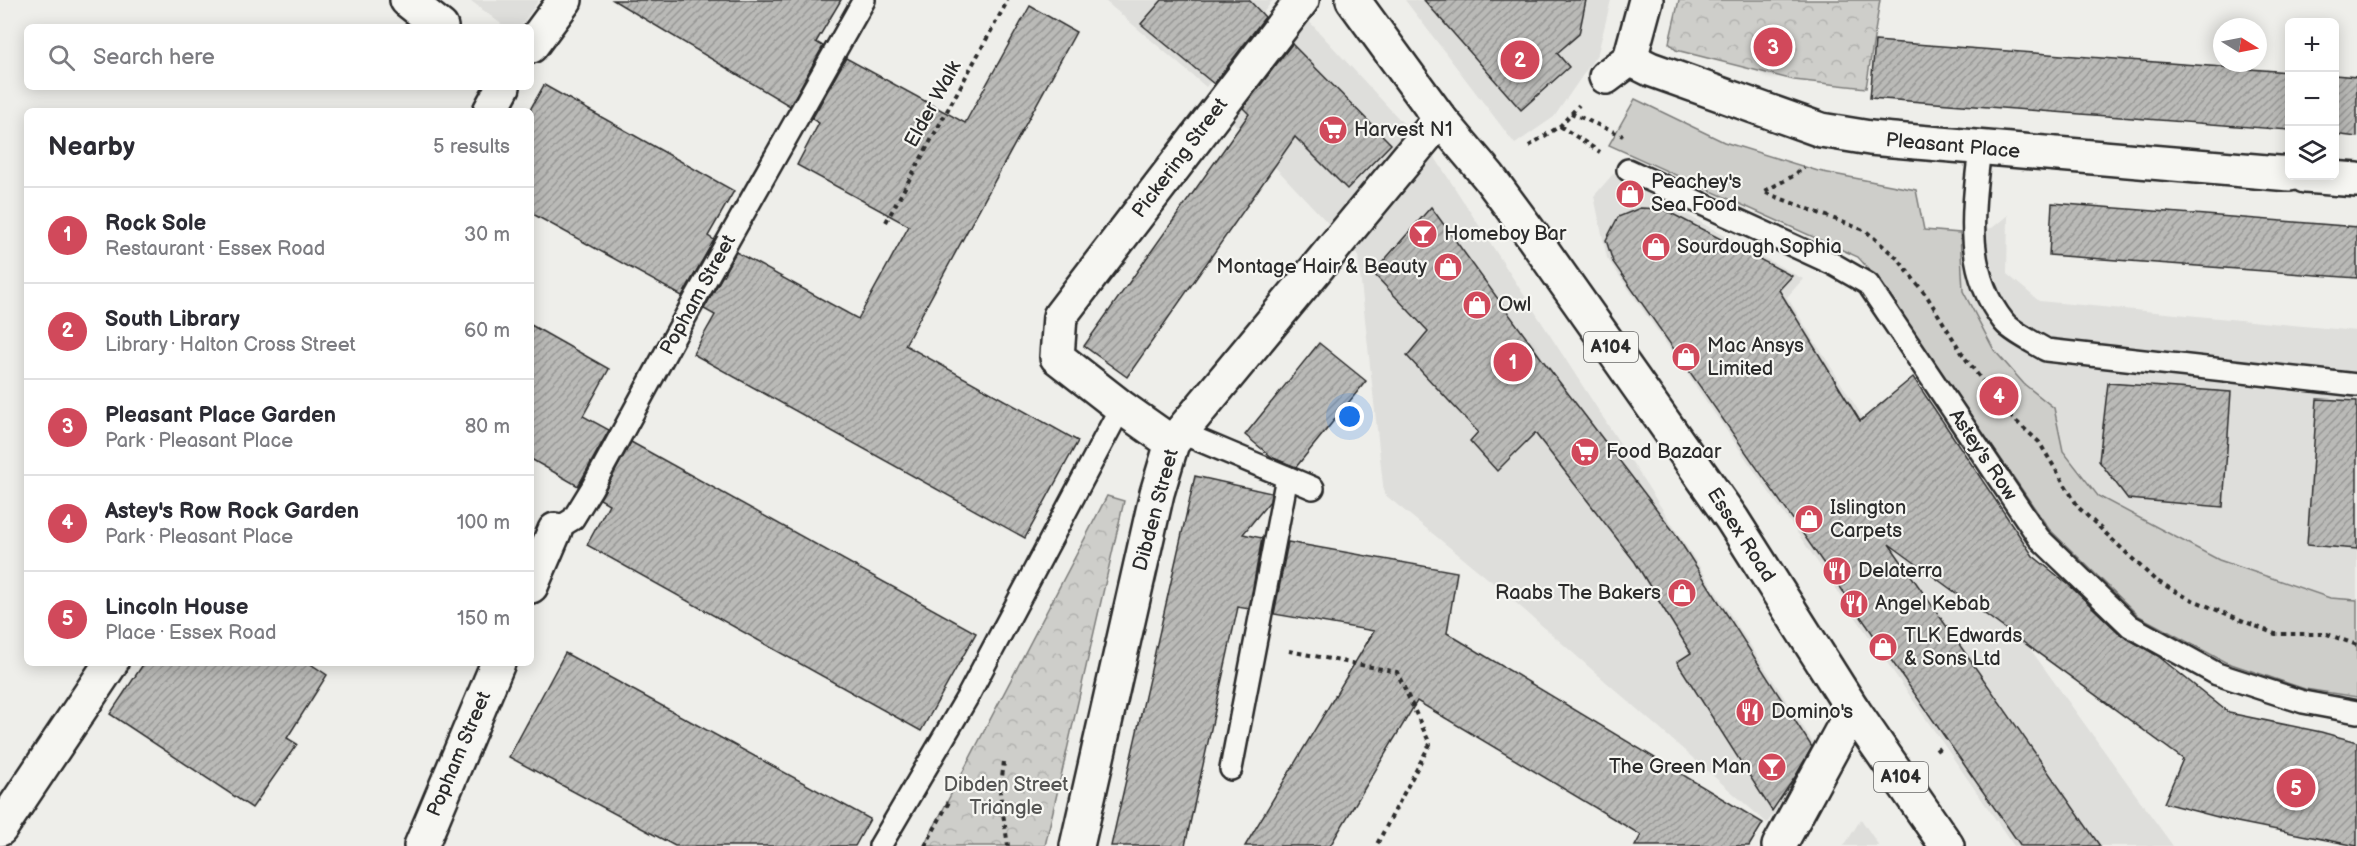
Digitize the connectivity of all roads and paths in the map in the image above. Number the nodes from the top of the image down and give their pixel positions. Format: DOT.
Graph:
graph roads {
  1 [pos="407,0"];
  2 [pos="564,0"];
  3 [pos="864,0"];
  4 [pos="1008,0"];
  5 [pos="1302,0"];
  6 [pos="1353,0"];
  7 [pos="1646,0"];
  8 [pos="437,24"];
  9 [pos="534,42"];
  10 [pos="501,90"];
  11 [pos="492,108"];
  12 [pos="1571,113"];
  13 [pos="1440,119"];
  14 [pos="1560,126"];
  15 [pos="1529,146"];
  16 [pos="1980,148"];
  17 [pos="1806,165"];
  18 [pos="1628,170"];
  19 [pos="2285,174"];
  20 [pos="2339,179"];
  21 [pos="2357,180"];
  22 [pos="1764,192"];
  23 [pos="886,222"];
  24 [pos="2357,385"];
  25 [pos="1121,407"];
  26 [pos="1177,438"];
  27 [pos="1287,477"];
  28 [pos="1313,488"];
  29 [pos="555,530"];
  30 [pos="534,579"];
  31 [pos="1255,644"];
  32 [pos="109,666"];
  33 [pos="497,666"];
  34 [pos="1853,710"];
  35 [pos="2357,712"];
  36 [pos="1942,746"];
  37 [pos="1936,751"];
  38 [pos="1004,762"];
  39 [pos="1231,769"];
  40 [pos="0,829"];
  41 [pos="421,846"];
  42 [pos="880,846"];
  43 [pos="1008,846"];
  44 [pos="1077,846"];
  45 [pos="1376,846"];
  46 [pos="1779,846"];
  47 [pos="1947,846"];
  1 -- 8 [label="street"];
  2 -- 9 [label="street"];
  3 -- 29 [label="lane, Popham Street"];
  4 -- 23 [label="path, Elder Walk"];
  5 -- 25 [label="street, Pickering Street"];
  6 -- 13 [label="street, Essex Road / A104"];
  7 -- 16 [label="street, Pleasant Place"];
  10 -- 11 [label="street"];
  12 -- 14 [label="path"];
  13 -- 26 [label="street, Dibden Street"];
  13 -- 34 [label="street, Essex Road / A104"];
  14 -- 15 [label="path"];
  14 -- 18 [label="path"];
  16 -- 19 [label="street, Pleasant Place"];
  16 -- 24 [label="lane"];
  17 -- 22 [label="path"];
  18 -- 35 [label="lane, Astey's Row"];
  20 -- 21 [label="street"];
  25 -- 26 [label="street"];
  25 -- 42 [label="lane"];
  26 -- 27 [label="lane"];
  26 -- 44 [label="street, Dibden Street"];
  27 -- 28 [label="lane"];
  27 -- 31 [label="lane"];
  29 -- 30 [label="street, Popham Street"];
  31 -- 39 [label="lane"];
  31 -- 45 [label="path"];
  32 -- 40 [label="street"];
  33 -- 41 [label="street, Popham Street"];
  34 -- 46 [label="street"];
  34 -- 47 [label="street, Essex Road / A104"];
  36 -- 37 [label="path"];
  38 -- 43 [label="path"];
}
